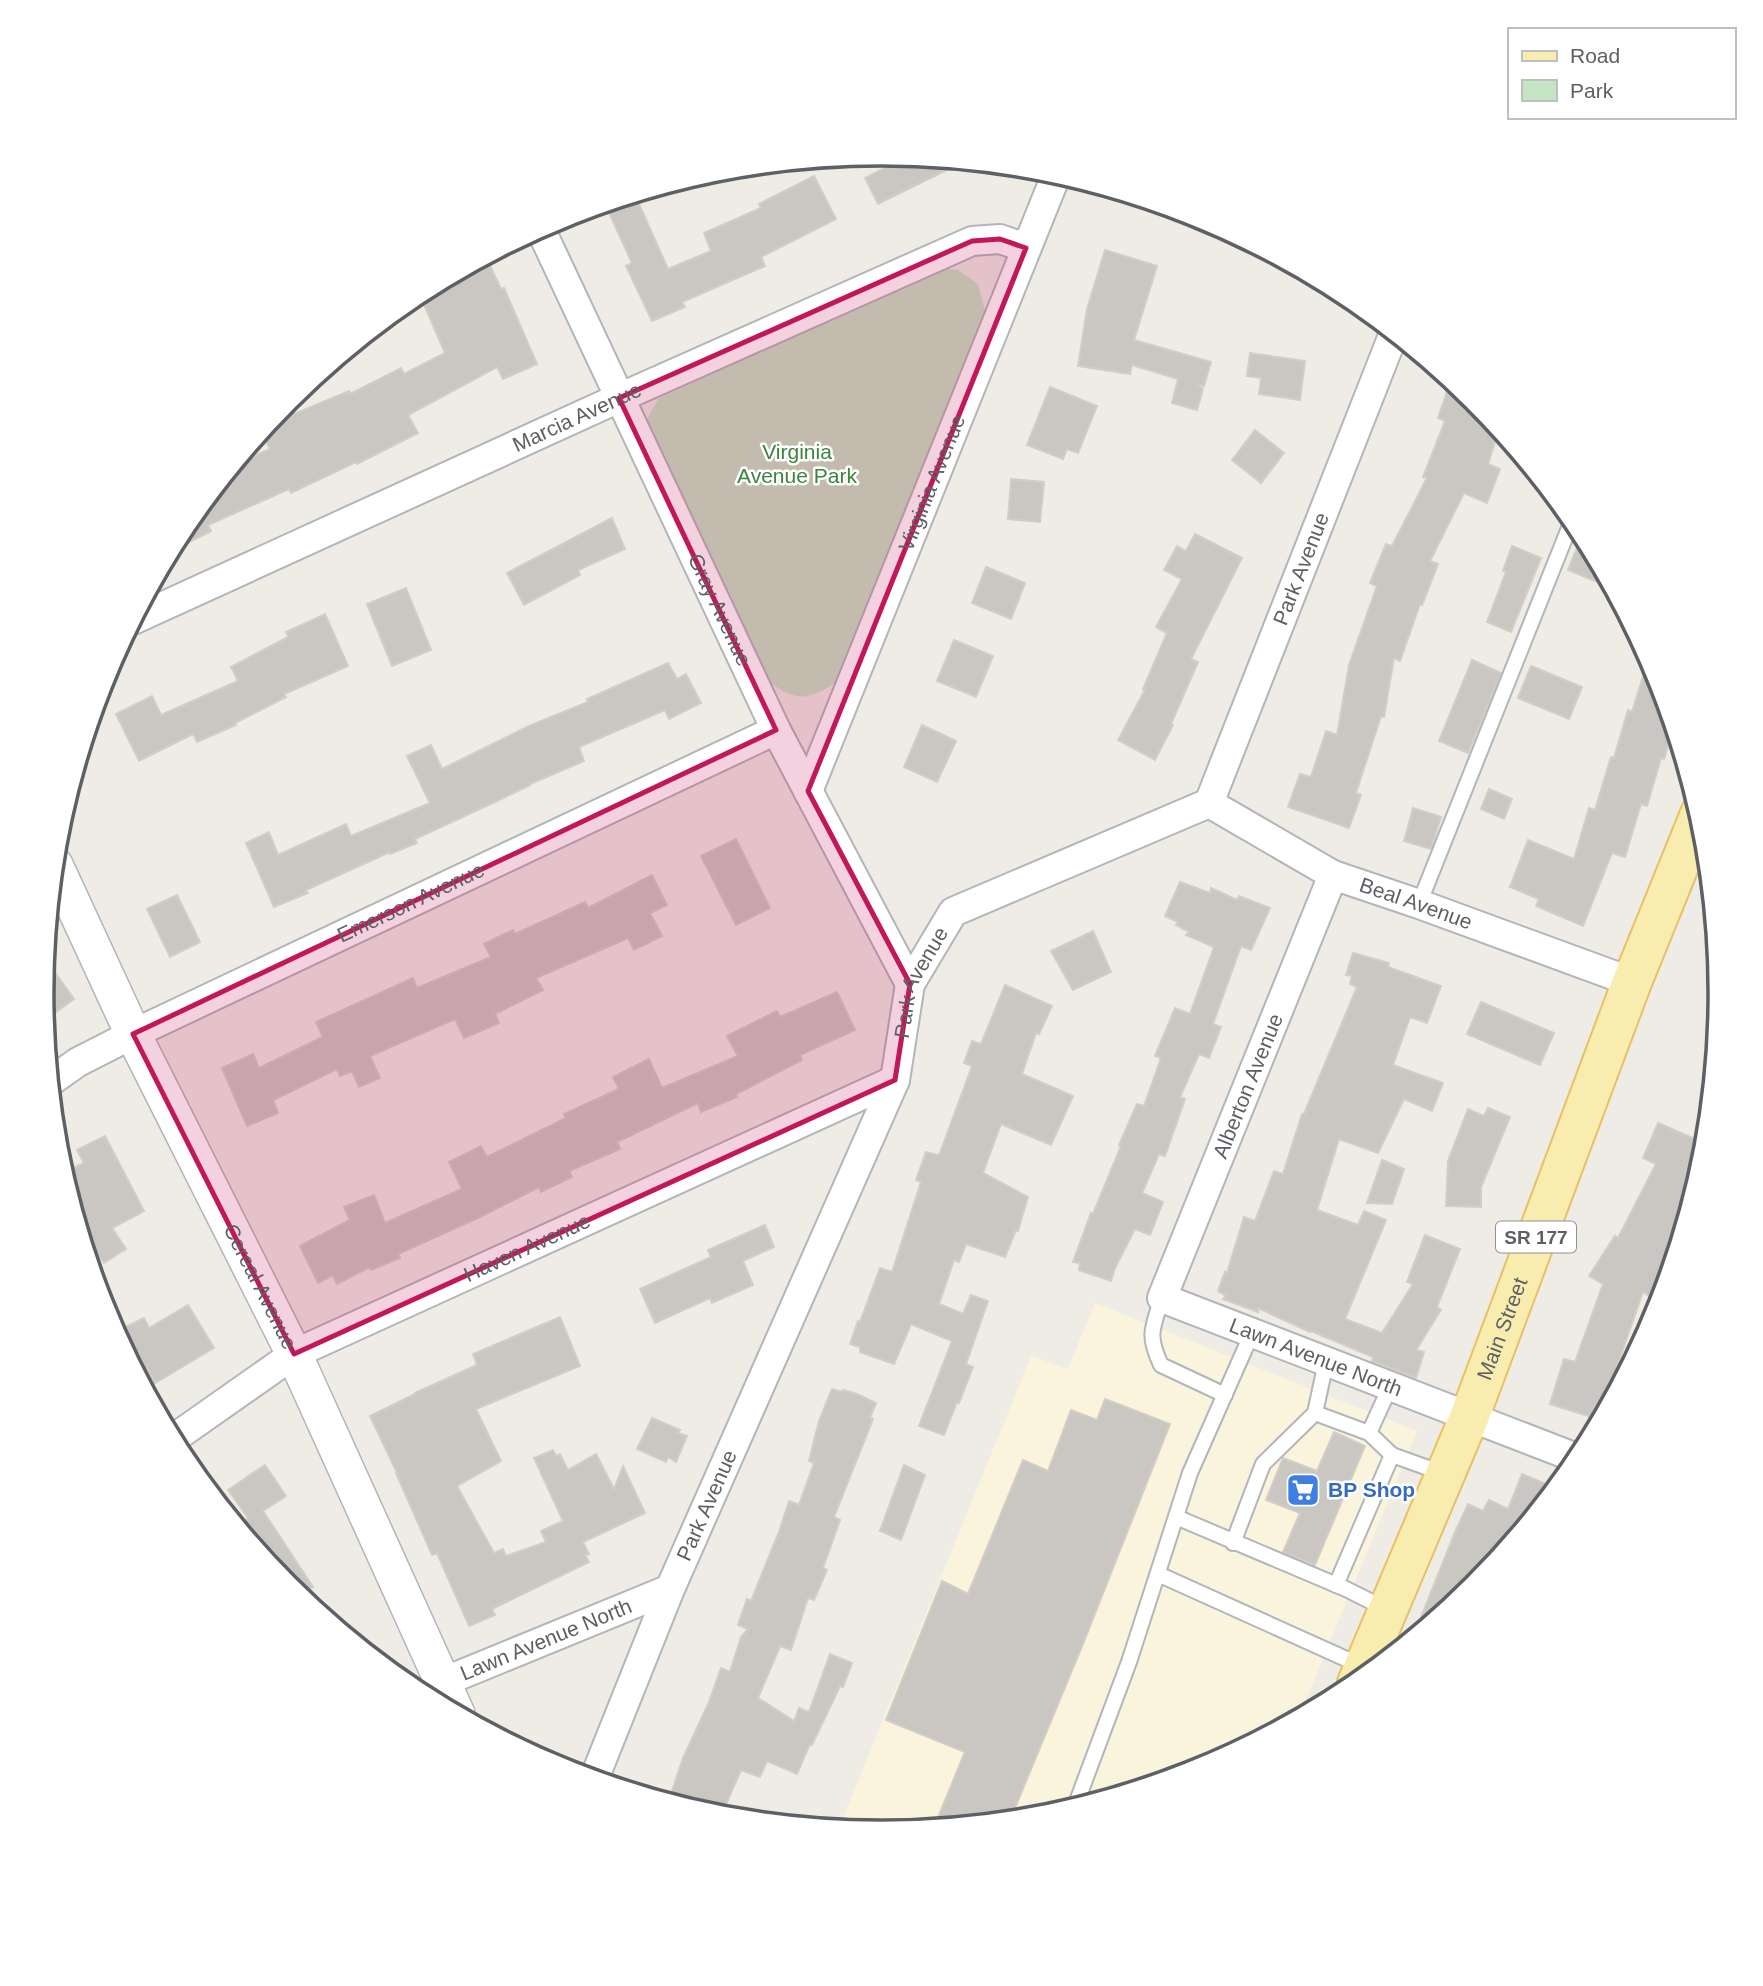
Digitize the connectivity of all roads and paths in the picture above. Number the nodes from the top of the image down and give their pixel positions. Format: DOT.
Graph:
graph roads {
  1 [pos="1052,184"];
  2 [pos="545,238"];
  3 [pos="1026,248"];
  4 [pos="1391,342"];
  5 [pos="619,398"];
  6 [pos="1568,531"];
  7 [pos="147,614"];
  8 [pos="776,730"];
  9 [pos="808,791"];
  10 [pos="1209,803"];
  11 [pos="1693,832"];
  12 [pos="1333,874"];
  13 [pos="62,880"];
  14 [pos="1419,904"];
  15 [pos="1632,982"];
  16 [pos="910,984"];
  17 [pos="133,1034"];
  18 [pos="59,1076"];
  19 [pos="895,1080"];
  20 [pos="1162,1298"];
  21 [pos="1252,1333"];
  22 [pos="294,1354"];
  23 [pos="1326,1362"];
  24 [pos="1390,1387"];
  25 [pos="1225,1395"];
  26 [pos="1315,1413"];
  27 [pos="1469,1418"];
  28 [pos="181,1433"];
  29 [pos="1369,1433"];
  30 [pos="1392,1455"];
  31 [pos="1567,1456"];
  32 [pos="1445,1474"];
  33 [pos="1176,1517"];
  34 [pos="1233,1543"];
  35 [pos="1158,1574"];
  36 [pos="1336,1585"];
  37 [pos="670,1588"];
  38 [pos="1388,1610"];
  39 [pos="1366,1663"];
  40 [pos="1354,1672"];
  41 [pos="434,1688"];
  42 [pos="434,1689"];
  43 [pos="598,1769"];
  44 [pos="1080,1796"];
  1 -- 3 [label="street, Virginia Avenue"];
  2 -- 5 [label="street, Gray Avenue"];
  3 -- 5 [label="street, Marcia Avenue"];
  3 -- 9 [label="street, Virginia Avenue"];
  4 -- 10 [label="street, Park Avenue"];
  5 -- 7 [label="street, Marcia Avenue"];
  5 -- 8 [label="street, Gray Avenue"];
  6 -- 14 [label="lane"];
  8 -- 9 [label="street, Gray Avenue"];
  8 -- 17 [label="street, Emerson Avenue"];
  9 -- 16 [label="street, Gray Avenue"];
  10 -- 12 [label="street, Beal Avenue"];
  10 -- 16 [label="street, Park Avenue"];
  11 -- 15 [label="main road, Main Street / SR 177"];
  12 -- 14 [label="street, Beal Avenue"];
  12 -- 20 [label="street, Alberton Avenue"];
  13 -- 17 [label="street, Cereal Avenue"];
  14 -- 15 [label="street, Beal Avenue"];
  15 -- 27 [label="main road, Main Street / SR 177"];
  16 -- 19 [label="street, Park Avenue"];
  17 -- 18 [label="street, Emerson Avenue"];
  17 -- 22 [label="street, Cereal Avenue"];
  19 -- 22 [label="street, Haven Avenue"];
  19 -- 37 [label="street, Park Avenue"];
  20 -- 21 [label="street, Lawn Avenue North"];
  20 -- 25 [label="lane"];
  21 -- 23 [label="street, Lawn Avenue North"];
  21 -- 25 [label="lane"];
  22 -- 28 [label="street, Haven Avenue"];
  22 -- 41 [label="street, Cereal Avenue"];
  23 -- 24 [label="street, Lawn Avenue North"];
  23 -- 26 [label="lane"];
  24 -- 27 [label="street, Lawn Avenue North"];
  24 -- 29 [label="lane"];
  25 -- 33 [label="lane"];
  26 -- 29 [label="lane"];
  26 -- 34 [label="lane"];
  27 -- 31 [label="street, Lawn Avenue North"];
  27 -- 32 [label="main road, Main Street / SR 177"];
  29 -- 30 [label="lane"];
  30 -- 32 [label="lane"];
  30 -- 36 [label="lane"];
  32 -- 38 [label="main road, Main Street / SR 177"];
  33 -- 34 [label="lane"];
  33 -- 35 [label="lane"];
  34 -- 36 [label="lane"];
  35 -- 40 [label="lane"];
  35 -- 44 [label="lane"];
  36 -- 38 [label="lane"];
  37 -- 42 [label="street, Lawn Avenue North"];
  37 -- 43 [label="street, Park Avenue"];
  38 -- 39 [label="main road, Main Street / SR 177"];
}
